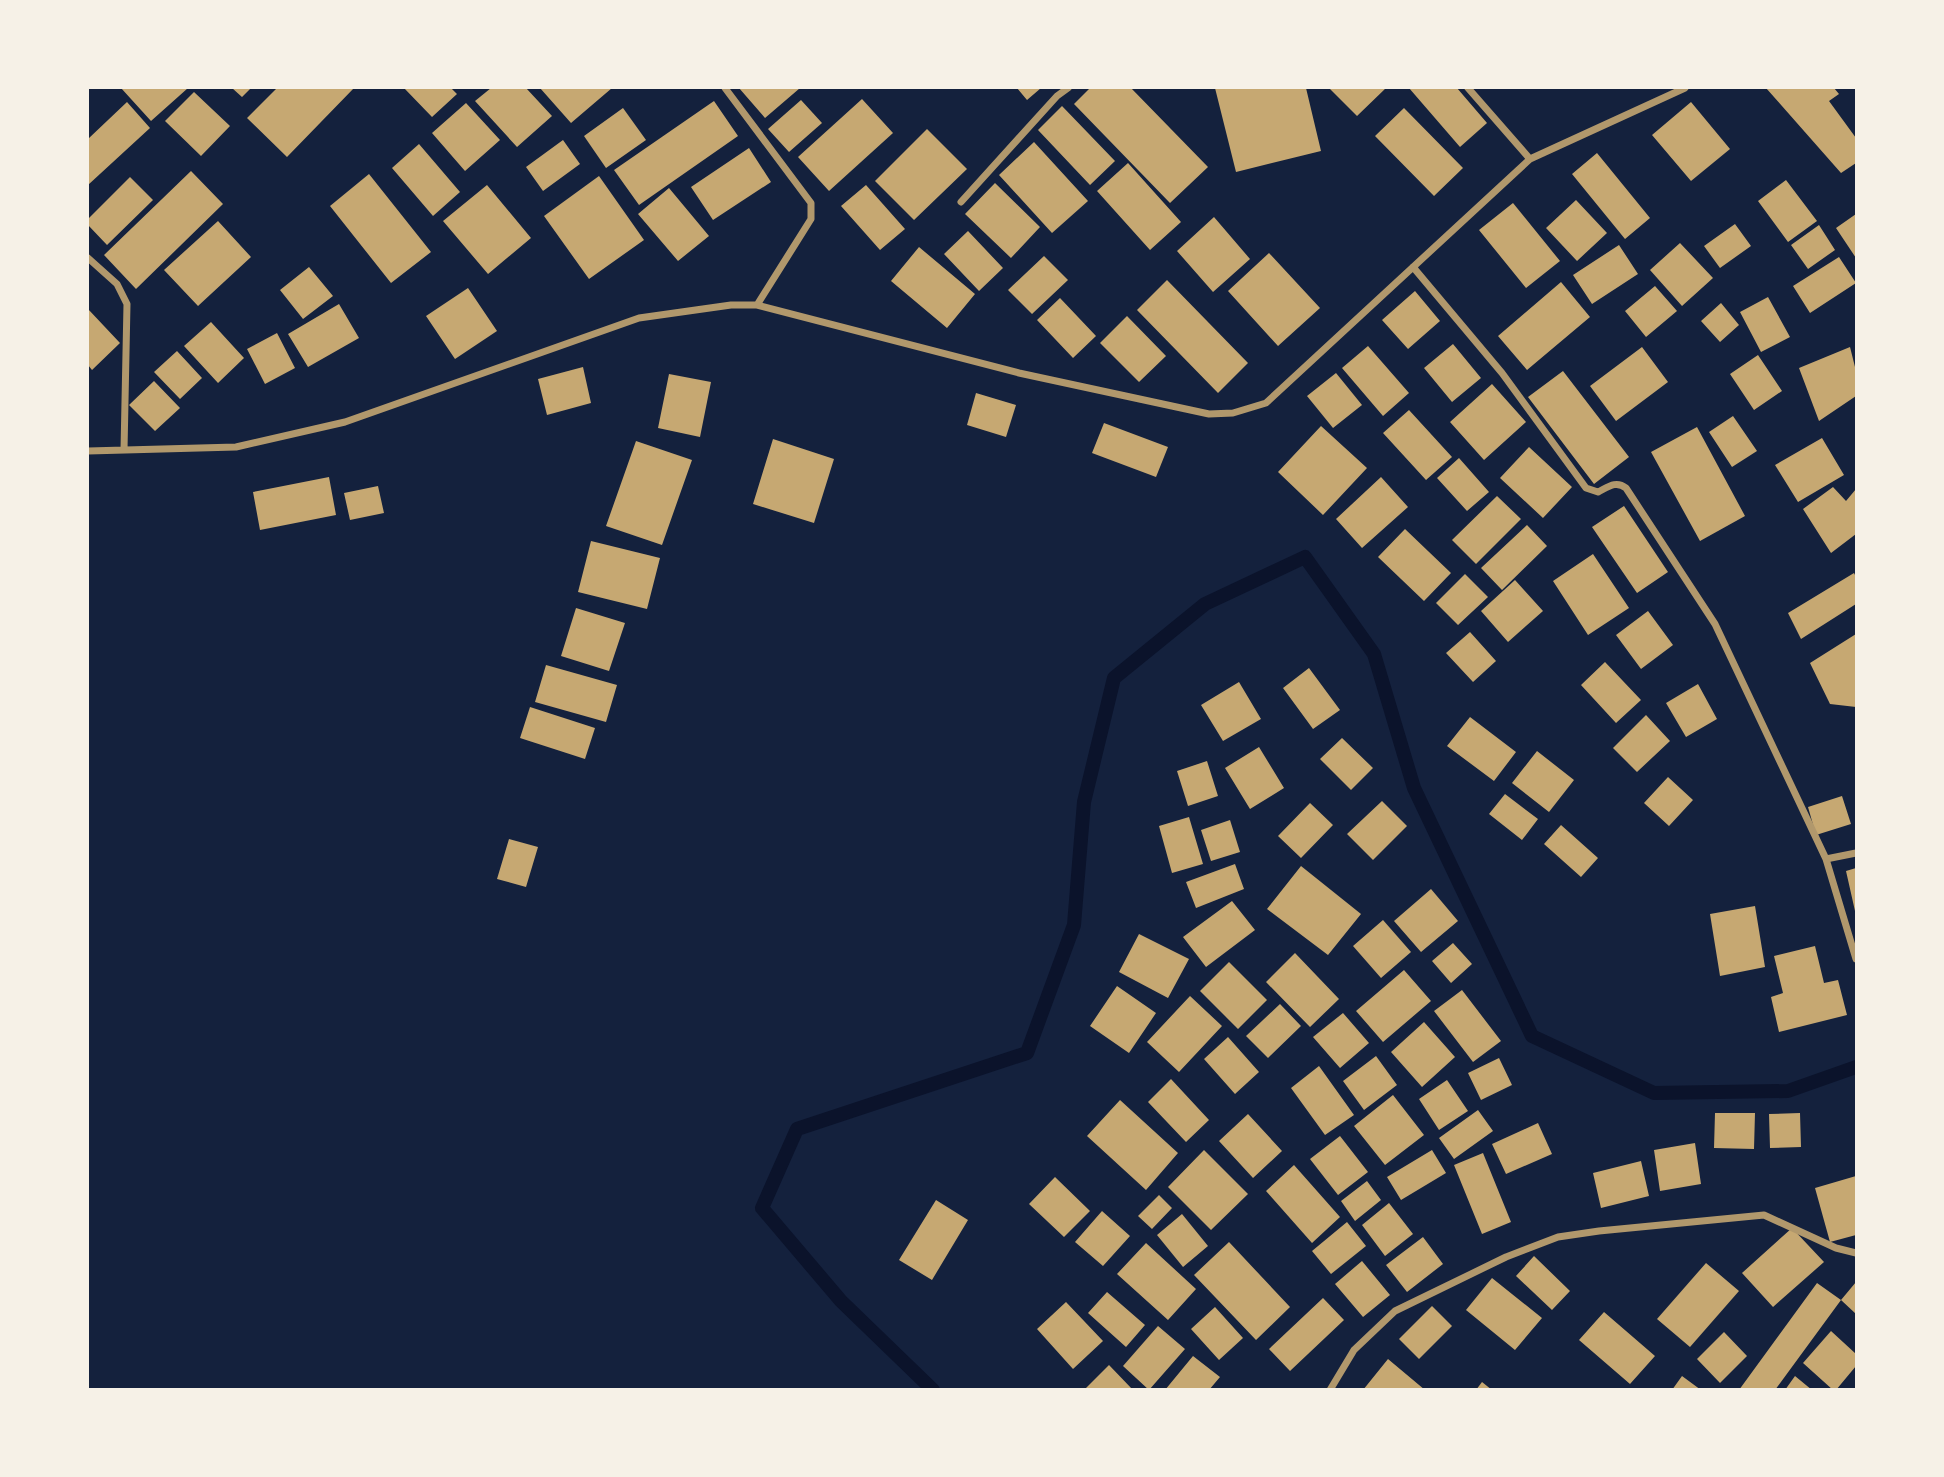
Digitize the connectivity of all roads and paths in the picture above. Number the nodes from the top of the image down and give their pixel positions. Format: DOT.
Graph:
graph roads {
  1 [pos="725,88"];
  2 [pos="1068,88"];
  3 [pos="1468,88"];
  4 [pos="1685,88"];
  5 [pos="1530,159"];
  6 [pos="961,202"];
  7 [pos="88,258"];
  8 [pos="1413,267"];
  9 [pos="757,305"];
  10 [pos="124,450"];
  11 [pos="88,451"];
  12 [pos="1857,853"];
  13 [pos="1826,859"];
  14 [pos="1857,959"];
  15 [pos="1857,1253"];
  16 [pos="1330,1390"];
  1 -- 9 [label="street"];
  2 -- 6 [label="street"];
  3 -- 5 [label="street"];
  4 -- 5 [label="street"];
  5 -- 8 [label="street"];
  7 -- 10 [label="street"];
  8 -- 9 [label="street"];
  8 -- 13 [label="street"];
  9 -- 10 [label="street"];
  10 -- 11 [label="street"];
  12 -- 13 [label="street"];
  13 -- 14 [label="street"];
  15 -- 16 [label="street"];
}
